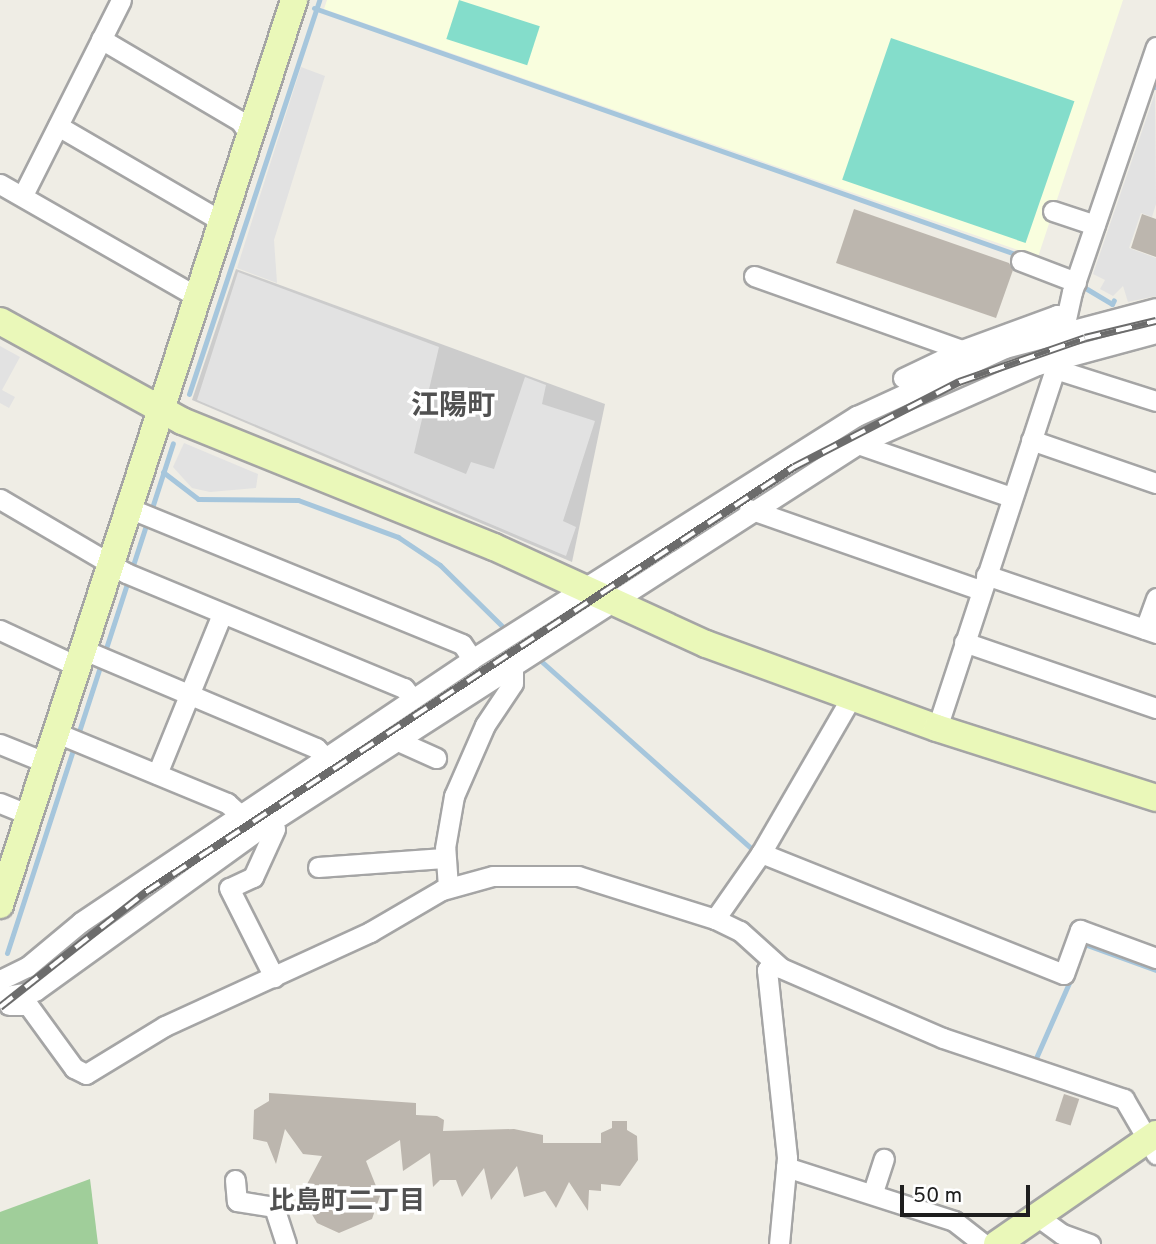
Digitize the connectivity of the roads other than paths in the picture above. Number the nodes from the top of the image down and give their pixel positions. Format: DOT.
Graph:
graph roads {
  1 [pos="121,0"];
  2 [pos="294,0"];
  3 [pos="101,40"];
  4 [pos="1155,56"];
  5 [pos="58,126"];
  6 [pos="252,138"];
  7 [pos="0,184"];
  8 [pos="23,195"];
  9 [pos="1053,211"];
  10 [pos="223,222"];
  11 [pos="1095,225"];
  12 [pos="1021,261"];
  13 [pos="754,276"];
  14 [pos="1076,282"];
  15 [pos="199,298"];
  16 [pos="1156,308"];
  17 [pos="0,321"];
  18 [pos="1064,325"];
  19 [pos="1156,333"];
  20 [pos="962,350"];
  21 [pos="1056,364"];
  22 [pos="1156,401"];
  23 [pos="849,407"];
  24 [pos="163,411"];
  25 [pos="1031,440"];
  26 [pos="858,443"];
  27 [pos="1156,483"];
  28 [pos="1011,497"];
  29 [pos="0,499"];
  30 [pos="749,509"];
  31 [pos="144,514"];
  32 [pos="124,570"];
  33 [pos="983,582"];
  34 [pos="584,589"];
  35 [pos="1156,598"];
  36 [pos="610,601"];
  37 [pos="222,614"];
  38 [pos="0,630"];
  39 [pos="1150,631"];
  40 [pos="964,642"];
  41 [pos="92,658"];
  42 [pos="472,659"];
  43 [pos="513,665"];
  44 [pos="190,694"];
  45 [pos="851,698"];
  46 [pos="413,699"];
  47 [pos="1156,708"];
  48 [pos="937,728"];
  49 [pos="70,739"];
  50 [pos="396,740"];
  51 [pos="0,744"];
  52 [pos="326,758"];
  53 [pos="436,758"];
  54 [pos="47,763"];
  55 [pos="156,774"];
  56 [pos="1156,798"];
  57 [pos="0,803"];
  58 [pos="30,815"];
  59 [pos="241,815"];
  60 [pos="264,827"];
  61 [pos="761,853"];
  62 [pos="444,858"];
  63 [pos="318,867"];
  64 [pos="448,887"];
  65 [pos="3,892"];
  66 [pos="715,919"];
  67 [pos="1156,958"];
  68 [pos="773,962"];
  69 [pos="274,977"];
  70 [pos="2,992"];
  71 [pos="1153,1143"];
  72 [pos="884,1160"];
  73 [pos="786,1167"];
  74 [pos="235,1180"];
  75 [pos="873,1192"];
  76 [pos="1037,1216"];
  77 [pos="286,1244"];
  78 [pos="779,1244"];
  79 [pos="984,1244"];
  80 [pos="997,1244"];
  81 [pos="1090,1244"];
  1 -- 3 [label="street"];
  2 -- 6 [label="street"];
  3 -- 5 [label="street"];
  3 -- 6 [label="street"];
  4 -- 11 [label="street"];
  5 -- 8 [label="street"];
  5 -- 10 [label="street"];
  6 -- 10 [label="street"];
  7 -- 8 [label="street"];
  8 -- 15 [label="street"];
  9 -- 11 [label="street"];
  10 -- 15 [label="street"];
  11 -- 14 [label="street"];
  12 -- 14 [label="street"];
  13 -- 20 [label="street"];
  14 -- 18 [label="street"];
  15 -- 24 [label="street"];
  16 -- 18 [label="street"];
  17 -- 24 [label="street"];
  18 -- 20 [label="street"];
  18 -- 21 [label="street"];
  18 -- 34 [label="street"];
  19 -- 21 [label="street"];
  20 -- 23 [label="street"];
  21 -- 22 [label="street"];
  21 -- 25 [label="street"];
  21 -- 26 [label="street"];
  24 -- 31 [label="street"];
  24 -- 34 [label="street"];
  25 -- 27 [label="street"];
  25 -- 28 [label="street"];
  26 -- 28 [label="street"];
  26 -- 30 [label="street"];
  28 -- 33 [label="street"];
  29 -- 32 [label="street"];
  30 -- 33 [label="street"];
  30 -- 36 [label="street"];
  31 -- 32 [label="street"];
  31 -- 42 [label="street"];
  32 -- 37 [label="street"];
  32 -- 41 [label="street"];
  33 -- 39 [label="street"];
  33 -- 40 [label="street"];
  34 -- 36 [label="street"];
  34 -- 42 [label="street"];
  35 -- 39 [label="street"];
  36 -- 43 [label="street"];
  36 -- 45 [label="street"];
  37 -- 44 [label="street"];
  37 -- 46 [label="street"];
  38 -- 41 [label="street"];
  40 -- 47 [label="street"];
  40 -- 48 [label="street"];
  41 -- 44 [label="street"];
  41 -- 49 [label="street"];
  42 -- 46 [label="street"];
  43 -- 50 [label="street"];
  43 -- 62 [label="street"];
  44 -- 52 [label="street"];
  44 -- 55 [label="street"];
  45 -- 48 [label="street"];
  45 -- 61 [label="street"];
  46 -- 52 [label="street"];
  48 -- 56 [label="street"];
  49 -- 54 [label="street"];
  49 -- 55 [label="street"];
  50 -- 53 [label="street"];
  50 -- 60 [label="street"];
  51 -- 54 [label="street"];
  52 -- 59 [label="street"];
  54 -- 58 [label="street"];
  55 -- 59 [label="street"];
  57 -- 58 [label="street"];
  58 -- 65 [label="street"];
  59 -- 60 [label="street"];
  59 -- 70 [label="street"];
  60 -- 69 [label="street"];
  60 -- 70 [label="street"];
  61 -- 66 [label="street"];
  61 -- 67 [label="street"];
  62 -- 63 [label="street"];
  62 -- 64 [label="street"];
  64 -- 66 [label="street"];
  64 -- 69 [label="street"];
  66 -- 68 [label="street"];
  68 -- 71 [label="street"];
  68 -- 73 [label="street"];
  69 -- 70 [label="street"];
  71 -- 76 [label="street"];
  72 -- 75 [label="street"];
  73 -- 75 [label="street"];
  73 -- 78 [label="street"];
  74 -- 77 [label="street"];
  75 -- 79 [label="street"];
  76 -- 80 [label="street"];
  76 -- 81 [label="street"];
}
